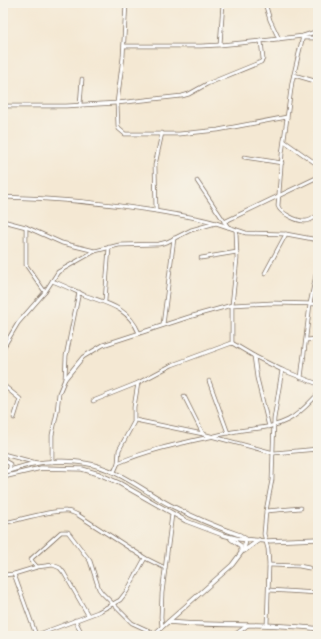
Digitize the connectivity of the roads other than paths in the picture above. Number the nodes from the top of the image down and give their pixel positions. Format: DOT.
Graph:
graph roads {
  1 [pos="126,3"];
  2 [pos="224,3"];
  3 [pos="265,3"];
  4 [pos="318,31"];
  5 [pos="302,37"];
  6 [pos="318,38"];
  7 [pos="279,39"];
  8 [pos="261,41"];
  9 [pos="220,45"];
  10 [pos="124,46"];
  11 [pos="294,75"];
  12 [pos="82,79"];
  13 [pos="318,82"];
  14 [pos="117,104"];
  15 [pos="80,105"];
  16 [pos="3,106"];
  17 [pos="287,117"];
  18 [pos="162,134"];
  19 [pos="284,141"];
  20 [pos="244,157"];
  21 [pos="282,163"];
  22 [pos="318,165"];
  23 [pos="318,177"];
  24 [pos="196,181"];
  25 [pos="278,196"];
  26 [pos="3,197"];
  27 [pos="156,211"];
  28 [pos="318,216"];
  29 [pos="3,221"];
  30 [pos="224,222"];
  31 [pos="216,224"];
  32 [pos="26,227"];
  33 [pos="228,227"];
  34 [pos="236,231"];
  35 [pos="286,234"];
  36 [pos="174,238"];
  37 [pos="318,240"];
  38 [pos="109,247"];
  39 [pos="95,251"];
  40 [pos="237,252"];
  41 [pos="201,258"];
  42 [pos="318,265"];
  43 [pos="265,273"];
  44 [pos="52,281"];
  45 [pos="45,292"];
  46 [pos="79,292"];
  47 [pos="105,301"];
  48 [pos="310,304"];
  49 [pos="318,304"];
  50 [pos="232,305"];
  51 [pos="163,325"];
  52 [pos="139,333"];
  53 [pos="318,339"];
  54 [pos="306,340"];
  55 [pos="232,343"];
  56 [pos="3,348"];
  57 [pos="254,356"];
  58 [pos="282,370"];
  59 [pos="301,378"];
  60 [pos="65,379"];
  61 [pos="209,381"];
  62 [pos="138,383"];
  63 [pos="318,384"];
  64 [pos="3,385"];
  65 [pos="318,394"];
  66 [pos="184,396"];
  67 [pos="93,401"];
  68 [pos="14,418"];
  69 [pos="135,420"];
  70 [pos="274,426"];
  71 [pos="269,427"];
  72 [pos="228,433"];
  73 [pos="203,434"];
  74 [pos="212,437"];
  75 [pos="318,449"];
  76 [pos="274,453"];
  77 [pos="3,454"];
  78 [pos="3,460"];
  79 [pos="52,462"];
  80 [pos="66,462"];
  81 [pos="39,463"];
  82 [pos="118,463"];
  83 [pos="66,468"];
  84 [pos="9,471"];
  85 [pos="3,472"];
  86 [pos="114,472"];
  87 [pos="3,478"];
  88 [pos="301,508"];
  89 [pos="266,511"];
  90 [pos="172,514"];
  91 [pos="3,523"];
  92 [pos="223,536"];
  93 [pos="318,539"];
  94 [pos="246,540"];
  95 [pos="259,540"];
  96 [pos="266,541"];
  97 [pos="241,554"];
  98 [pos="145,558"];
  99 [pos="269,565"];
  100 [pos="37,567"];
  101 [pos="165,568"];
  102 [pos="309,568"];
  103 [pos="14,574"];
  104 [pos="3,575"];
  105 [pos="269,590"];
  106 [pos="318,593"];
  107 [pos="113,605"];
  108 [pos="88,615"];
  109 [pos="76,620"];
  110 [pos="168,622"];
  111 [pos="248,625"];
  112 [pos="267,626"];
  113 [pos="162,627"];
  114 [pos="318,629"];
  115 [pos="35,635"];
  116 [pos="153,635"];
  117 [pos="83,636"];
  118 [pos="233,636"];
  1 -- 10 [label="street"];
  2 -- 9 [label="street"];
  3 -- 7 [label="street"];
  4 -- 5 [label="street"];
  5 -- 6 [label="street"];
  5 -- 7 [label="street"];
  5 -- 11 [label="street"];
  7 -- 8 [label="street"];
  8 -- 9 [label="street"];
  8 -- 14 [label="street"];
  9 -- 10 [label="street"];
  10 -- 14 [label="street"];
  11 -- 13 [label="street"];
  11 -- 17 [label="street"];
  12 -- 15 [label="street"];
  14 -- 15 [label="street"];
  14 -- 18 [label="street"];
  15 -- 16 [label="street"];
  17 -- 18 [label="street"];
  17 -- 19 [label="street"];
  18 -- 27 [label="street"];
  19 -- 21 [label="street"];
  19 -- 22 [label="street"];
  20 -- 21 [label="street"];
  21 -- 25 [label="street"];
  23 -- 25 [label="street"];
  24 -- 30 [label="street"];
  25 -- 28 [label="street"];
  25 -- 30 [label="street"];
  26 -- 27 [label="street"];
  27 -- 31 [label="street"];
  29 -- 32 [label="street"];
  30 -- 33 [label="street"];
  31 -- 33 [label="street"];
  31 -- 36 [label="street"];
  32 -- 39 [label="street"];
  32 -- 45 [label="street"];
  33 -- 34 [label="street"];
  34 -- 35 [label="street"];
  34 -- 40 [label="street"];
  35 -- 37 [label="street"];
  35 -- 43 [label="street"];
  36 -- 38 [label="street"];
  36 -- 51 [label="street"];
  38 -- 39 [label="street"];
  38 -- 47 [label="street"];
  39 -- 44 [label="street"];
  40 -- 41 [label="street"];
  40 -- 50 [label="street"];
  42 -- 48 [label="street"];
  44 -- 45 [label="street"];
  44 -- 46 [label="street"];
  45 -- 56 [label="street"];
  46 -- 47 [label="street"];
  46 -- 60 [label="street"];
  47 -- 52 [label="street"];
  48 -- 49 [label="street"];
  48 -- 50 [label="street"];
  48 -- 54 [label="street"];
  50 -- 51 [label="street"];
  50 -- 55 [label="street"];
  51 -- 52 [label="street"];
  52 -- 60 [label="street"];
  53 -- 54 [label="street"];
  54 -- 59 [label="street"];
  55 -- 57 [label="street"];
  55 -- 62 [label="street"];
  57 -- 58 [label="street"];
  57 -- 71 [label="street"];
  58 -- 59 [label="street"];
  58 -- 70 [label="street"];
  59 -- 63 [label="street"];
  60 -- 79 [label="street"];
  61 -- 72 [label="street"];
  62 -- 67 [label="street"];
  62 -- 69 [label="street"];
  64 -- 68 [label="street"];
  65 -- 70 [label="street"];
  66 -- 73 [label="street"];
  69 -- 73 [label="street"];
  69 -- 82 [label="street"];
  70 -- 71 [label="street"];
  70 -- 76 [label="street"];
  71 -- 72 [label="street"];
  72 -- 74 [label="street"];
  73 -- 74 [label="street"];
  74 -- 76 [label="street"];
  74 -- 82 [label="street"];
  75 -- 76 [label="street"];
  76 -- 89 [label="street"];
  77 -- 81 [label="street"];
  78 -- 84 [label="street"];
  79 -- 80 [label="street"];
  79 -- 81 [label="street"];
  80 -- 83 [label="street"];
  80 -- 86 [label="street"];
  81 -- 84 [label="street"];
  82 -- 86 [label="street"];
  83 -- 87 [label="street"];
  83 -- 90 [label="street"];
  84 -- 85 [label="street"];
  86 -- 94 [label="street"];
  88 -- 89 [label="street"];
  89 -- 96 [label="street"];
  90 -- 92 [label="street"];
  90 -- 101 [label="street"];
  91 -- 98 [label="street"];
  92 -- 94 [label="street"];
  92 -- 97 [label="street"];
  93 -- 96 [label="street"];
  94 -- 95 [label="street"];
  94 -- 97 [label="street"];
  95 -- 96 [label="street"];
  95 -- 97 [label="street"];
  96 -- 99 [label="street"];
  97 -- 110 [label="street"];
  98 -- 101 [label="street"];
  98 -- 107 [label="street"];
  99 -- 102 [label="street"];
  99 -- 105 [label="street"];
  100 -- 103 [label="street"];
  100 -- 107 [label="street"];
  100 -- 108 [label="street"];
  101 -- 113 [label="street"];
  103 -- 104 [label="street"];
  103 -- 115 [label="street"];
  105 -- 106 [label="street"];
  105 -- 112 [label="street"];
  107 -- 108 [label="street"];
  107 -- 116 [label="street"];
  108 -- 109 [label="street"];
  109 -- 115 [label="street"];
  109 -- 117 [label="street"];
  110 -- 111 [label="street"];
  110 -- 113 [label="street"];
  111 -- 112 [label="street"];
  111 -- 118 [label="street"];
  112 -- 114 [label="street"];
  113 -- 116 [label="street"];
}
